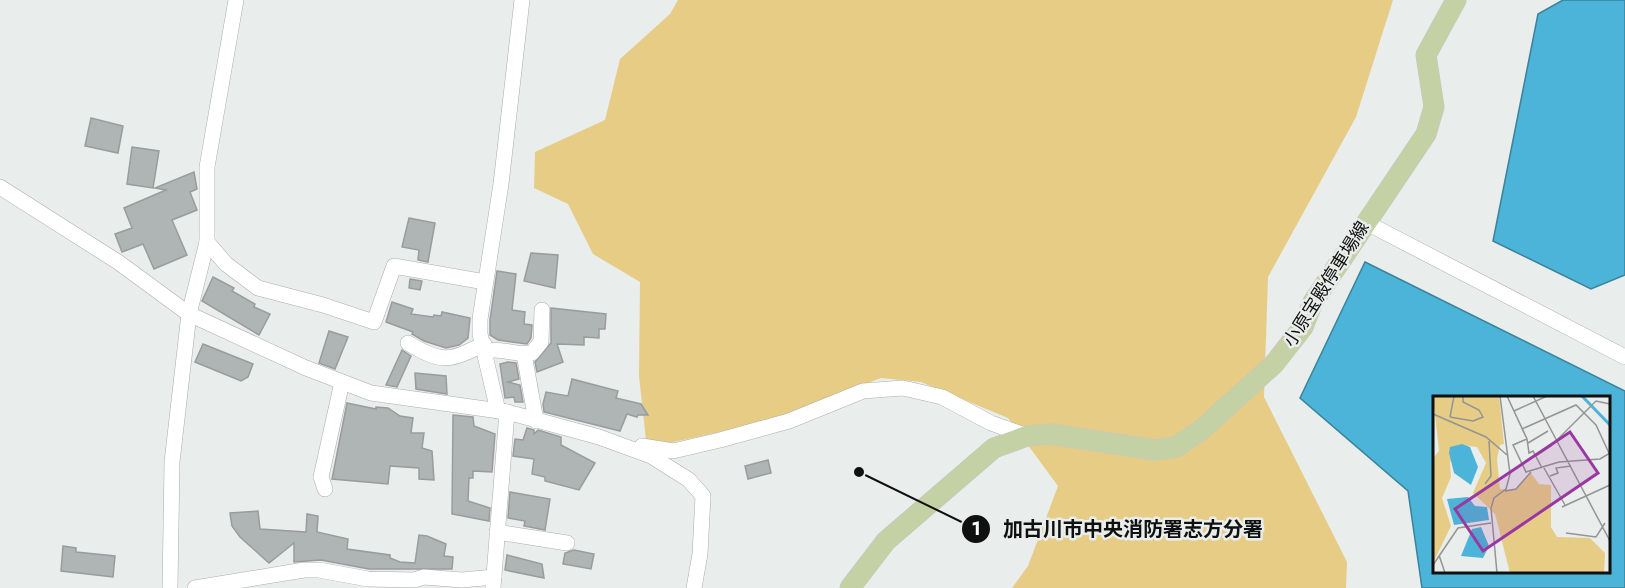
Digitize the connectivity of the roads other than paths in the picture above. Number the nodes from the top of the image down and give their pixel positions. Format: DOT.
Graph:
graph roads {
  1 [pos="236,0"];
  2 [pos="522,0"];
  3 [pos="1455,0"];
  4 [pos="0,187"];
  5 [pos="1365,222"];
  6 [pos="207,242"];
  7 [pos="486,282"];
  8 [pos="542,310"];
  9 [pos="189,314"];
  10 [pos="408,343"];
  11 [pos="485,347"];
  12 [pos="524,354"];
  13 [pos="1625,357"];
  14 [pos="342,382"];
  15 [pos="502,412"];
  16 [pos="536,421"];
  17 [pos="1027,436"];
  18 [pos="615,443"];
  19 [pos="325,489"];
  20 [pos="496,532"];
  21 [pos="567,543"];
  22 [pos="494,583"];
  23 [pos="366,584"];
  24 [pos="170,588"];
  25 [pos="195,588"];
  26 [pos="694,588"];
  27 [pos="850,588"];
  1 -- 6 [label="street"];
  2 -- 7 [label="street"];
  3 -- 5 [label="main road, 小原宝殿停車場線"];
  4 -- 9 [label="street"];
  5 -- 13 [label="street"];
  5 -- 17 [label="main road, 小原宝殿停車場線"];
  6 -- 7 [label="street"];
  6 -- 9 [label="street"];
  7 -- 11 [label="street"];
  8 -- 12 [label="street"];
  9 -- 14 [label="street"];
  9 -- 24 [label="street"];
  10 -- 11 [label="street"];
  11 -- 12 [label="street"];
  11 -- 15 [label="street"];
  12 -- 16 [label="street"];
  14 -- 15 [label="street"];
  14 -- 19 [label="street"];
  15 -- 16 [label="street"];
  15 -- 20 [label="street"];
  16 -- 18 [label="street"];
  17 -- 18 [label="street"];
  17 -- 27 [label="main road, 小原宝殿停車場線"];
  18 -- 26 [label="street"];
  20 -- 21 [label="street"];
  20 -- 22 [label="street"];
  22 -- 23 [label="street"];
  23 -- 25 [label="street"];
}
